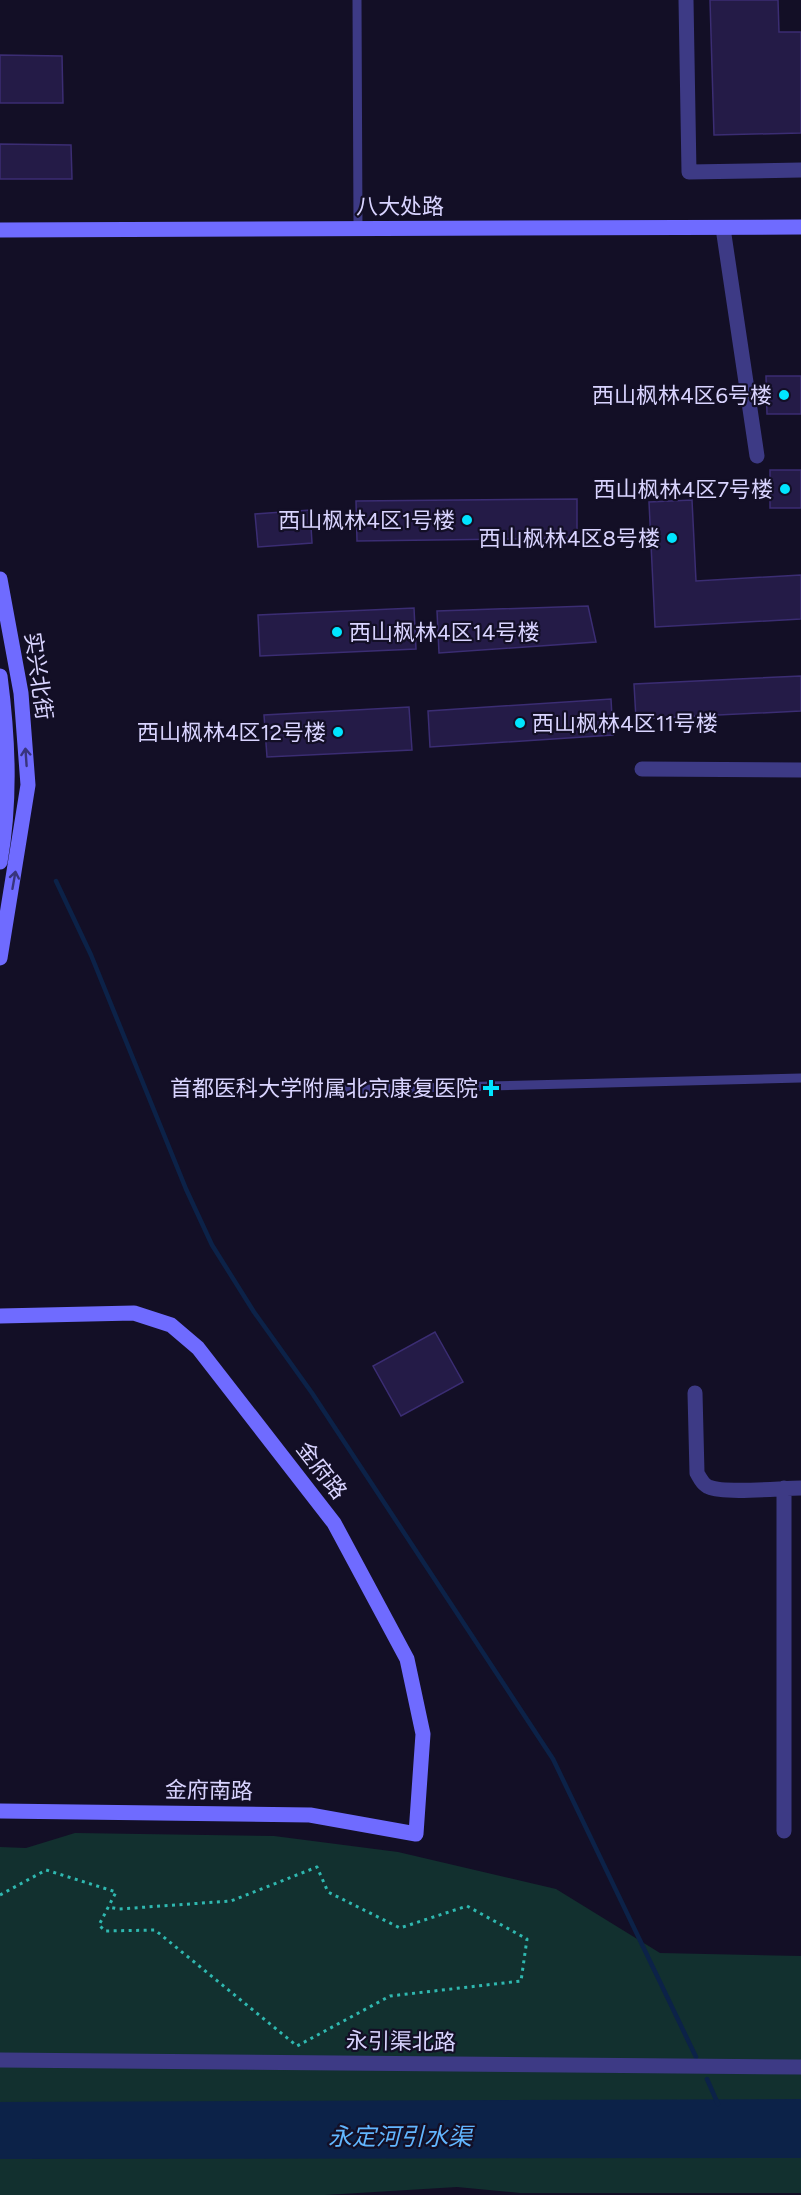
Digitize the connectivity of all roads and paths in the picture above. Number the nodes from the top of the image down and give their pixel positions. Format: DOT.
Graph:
graph roads {
  1 [pos="357,0"];
  2 [pos="686,0"];
  3 [pos="801,170"];
  4 [pos="801,227"];
  5 [pos="723,228"];
  6 [pos="358,229"];
  7 [pos="0,230"];
  8 [pos="757,456"];
  9 [pos="0,579"];
  10 [pos="0,676"];
  11 [pos="642,769"];
  12 [pos="801,770"];
  13 [pos="4,784"];
  14 [pos="28,785"];
  15 [pos="4,816"];
  16 [pos="25,816"];
  17 [pos="0,862"];
  18 [pos="0,958"];
  19 [pos="801,1078"];
  20 [pos="335,1090"];
  21 [pos="0,1316"];
  22 [pos="695,1393"];
  23 [pos="784,1488"];
  24 [pos="801,1488"];
  25 [pos="0,1810"];
  26 [pos="784,1832"];
  27 [pos="416,1834"];
  28 [pos="0,1894"];
  29 [pos="108,1907"];
  30 [pos="0,2060"];
  31 [pos="801,2067"];
  1 -- 6 [label="lane"];
  2 -- 3 [label="street"];
  4 -- 5 [label="street, 八大处路"];
  5 -- 6 [label="street, 八大处路"];
  5 -- 8 [label="street"];
  6 -- 7 [label="street, 八大处路"];
  14 -- 9 [label="street, 实兴北街, one-way"];
  10 -- 13 [label="street, 实兴北街"];
  11 -- 12 [label="street"];
  13 -- 14 [label="street"];
  13 -- 15 [label="street, 实兴北街"];
  14 -- 16 [label="street, 实兴北街"];
  15 -- 16 [label="street"];
  15 -- 17 [label="street, 实兴北街"];
  18 -- 16 [label="street, 实兴北街, one-way"];
  19 -- 20 [label="lane"];
  21 -- 27 [label="street, 金府路"];
  22 -- 23 [label="street"];
  23 -- 24 [label="street"];
  23 -- 26 [label="street"];
  25 -- 27 [label="street, 金府南路"];
  28 -- 29 [label="path"];
  29 -- 29 [label="path"];
  30 -- 31 [label="street, 永引渠北路"];
}
